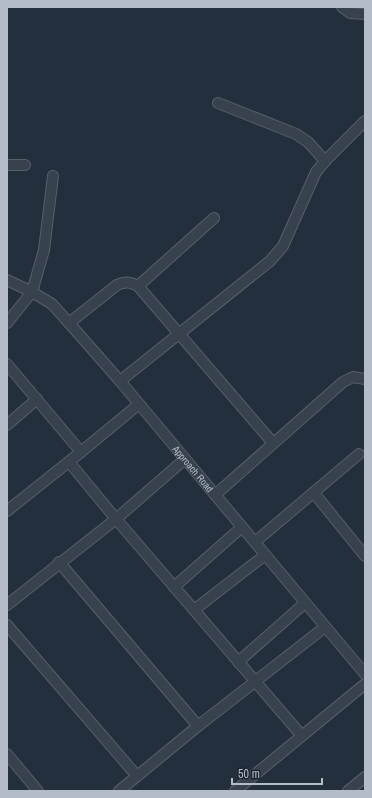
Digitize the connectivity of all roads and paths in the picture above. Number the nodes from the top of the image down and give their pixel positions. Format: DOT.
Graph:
graph roads {
  1 [pos="342,7"];
  2 [pos="365,14"];
  3 [pos="218,103"];
  4 [pos="365,120"];
  5 [pos="325,161"];
  6 [pos="7,165"];
  7 [pos="25,165"];
  8 [pos="53,176"];
  9 [pos="214,218"];
  10 [pos="7,280"];
  11 [pos="138,286"];
  12 [pos="32,292"];
  13 [pos="69,322"];
  14 [pos="7,323"];
  15 [pos="178,333"];
  16 [pos="7,364"];
  17 [pos="365,379"];
  18 [pos="120,381"];
  19 [pos="38,399"];
  20 [pos="139,404"];
  21 [pos="7,425"];
  22 [pos="273,443"];
  23 [pos="81,452"];
  24 [pos="359,454"];
  25 [pos="185,459"];
  26 [pos="69,462"];
  27 [pos="314,493"];
  28 [pos="215,495"];
  29 [pos="7,511"];
  30 [pos="116,518"];
  31 [pos="242,527"];
  32 [pos="255,542"];
  33 [pos="265,555"];
  34 [pos="365,556"];
  35 [pos="59,562"];
  36 [pos="174,587"];
  37 [pos="305,603"];
  38 [pos="7,605"];
  39 [pos="194,610"];
  40 [pos="7,625"];
  41 [pos="325,627"];
  42 [pos="238,662"];
  43 [pos="365,674"];
  44 [pos="255,682"];
  45 [pos="365,684"];
  46 [pos="198,726"];
  47 [pos="302,736"];
  48 [pos="7,754"];
  49 [pos="137,776"];
  50 [pos="365,777"];
  51 [pos="38,791"];
  52 [pos="119,791"];
  53 [pos="235,791"];
  54 [pos="348,791"];
  1 -- 2 [label="street"];
  3 -- 5 [label="street"];
  4 -- 5 [label="street"];
  5 -- 15 [label="street"];
  6 -- 7 [label="street"];
  8 -- 12 [label="street"];
  9 -- 11 [label="street"];
  10 -- 12 [label="street, Approach Road"];
  11 -- 13 [label="street"];
  11 -- 15 [label="street"];
  12 -- 13 [label="street, Approach Road"];
  12 -- 14 [label="street"];
  13 -- 18 [label="street, Approach Road"];
  15 -- 18 [label="street"];
  15 -- 22 [label="street"];
  16 -- 19 [label="street"];
  17 -- 22 [label="street"];
  18 -- 20 [label="street, Approach Road"];
  19 -- 21 [label="street"];
  19 -- 23 [label="street"];
  20 -- 23 [label="street"];
  20 -- 25 [label="street, Approach Road"];
  22 -- 28 [label="street"];
  23 -- 26 [label="street"];
  24 -- 27 [label="street"];
  25 -- 28 [label="street, Approach Road"];
  25 -- 30 [label="street"];
  26 -- 29 [label="street"];
  26 -- 30 [label="street"];
  27 -- 32 [label="street"];
  27 -- 34 [label="street"];
  28 -- 31 [label="street, Approach Road"];
  30 -- 35 [label="street"];
  30 -- 36 [label="street"];
  31 -- 32 [label="street, Approach Road"];
  31 -- 36 [label="street"];
  32 -- 33 [label="street, Approach Road"];
  33 -- 37 [label="street, Approach Road"];
  33 -- 39 [label="street"];
  35 -- 38 [label="street"];
  35 -- 46 [label="street"];
  36 -- 39 [label="street"];
  37 -- 41 [label="street, Approach Road"];
  37 -- 42 [label="street"];
  39 -- 42 [label="street"];
  40 -- 49 [label="street"];
  41 -- 43 [label="street, Approach Road"];
  41 -- 44 [label="street"];
  42 -- 44 [label="street"];
  44 -- 46 [label="street"];
  44 -- 47 [label="street"];
  45 -- 47 [label="street"];
  46 -- 49 [label="street"];
  47 -- 53 [label="street"];
  48 -- 51 [label="street"];
  49 -- 52 [label="street"];
  50 -- 54 [label="street"];
}
